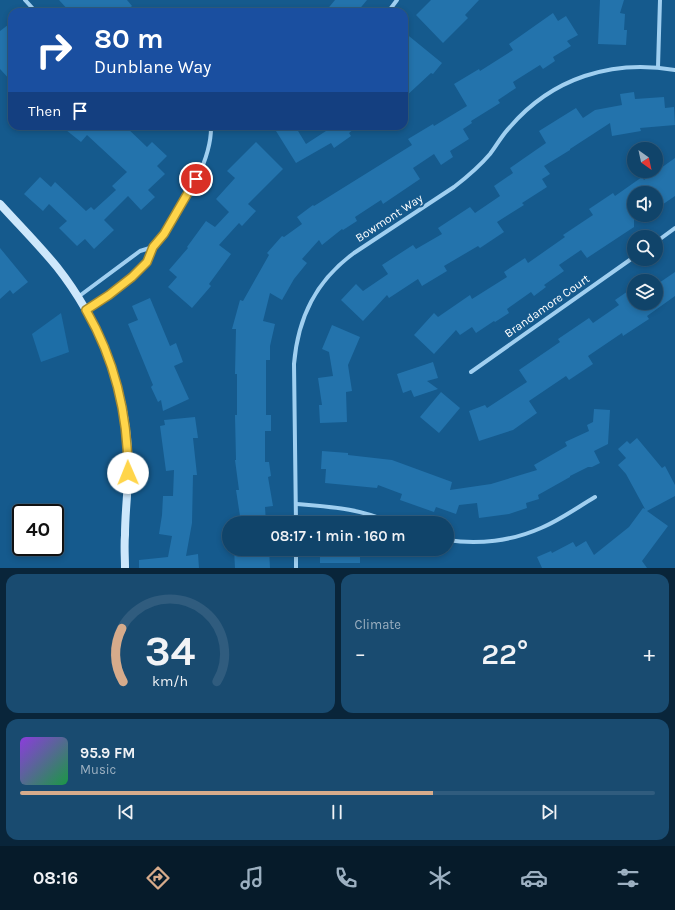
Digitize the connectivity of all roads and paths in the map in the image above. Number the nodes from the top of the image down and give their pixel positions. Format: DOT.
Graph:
graph roads {
  1 [pos="25,0"];
  2 [pos="660,0"];
  3 [pos="32,8"];
  4 [pos="658,67"];
  5 [pos="675,70"];
  6 [pos="211,130"];
  7 [pos="0,204"];
  8 [pos="675,228"];
  9 [pos="663,237"];
  10 [pos="153,247"];
  11 [pos="627,262"];
  12 [pos="77,298"];
  13 [pos="86,310"];
  14 [pos="471,372"];
  15 [pos="595,497"];
  16 [pos="296,504"];
  17 [pos="296,516"];
  18 [pos="375,516"];
  19 [pos="454,540"];
  20 [pos="296,556"];
  21 [pos="125,568"];
  22 [pos="296,568"];
  1 -- 3 [label="street"];
  2 -- 4 [label="street"];
  4 -- 5 [label="street, Bowmont Way"];
  4 -- 16 [label="street, Bowmont Way"];
  6 -- 10 [label="street"];
  7 -- 12 [label="street"];
  8 -- 9 [label="street"];
  10 -- 12 [label="street"];
  10 -- 13 [label="street"];
  11 -- 14 [label="street, Brandamore Court"];
  12 -- 13 [label="street"];
  13 -- 21 [label="street"];
  15 -- 19 [label="street"];
  16 -- 17 [label="street, Bowmont Way"];
  16 -- 18 [label="street"];
  20 -- 22 [label="street"];
}
